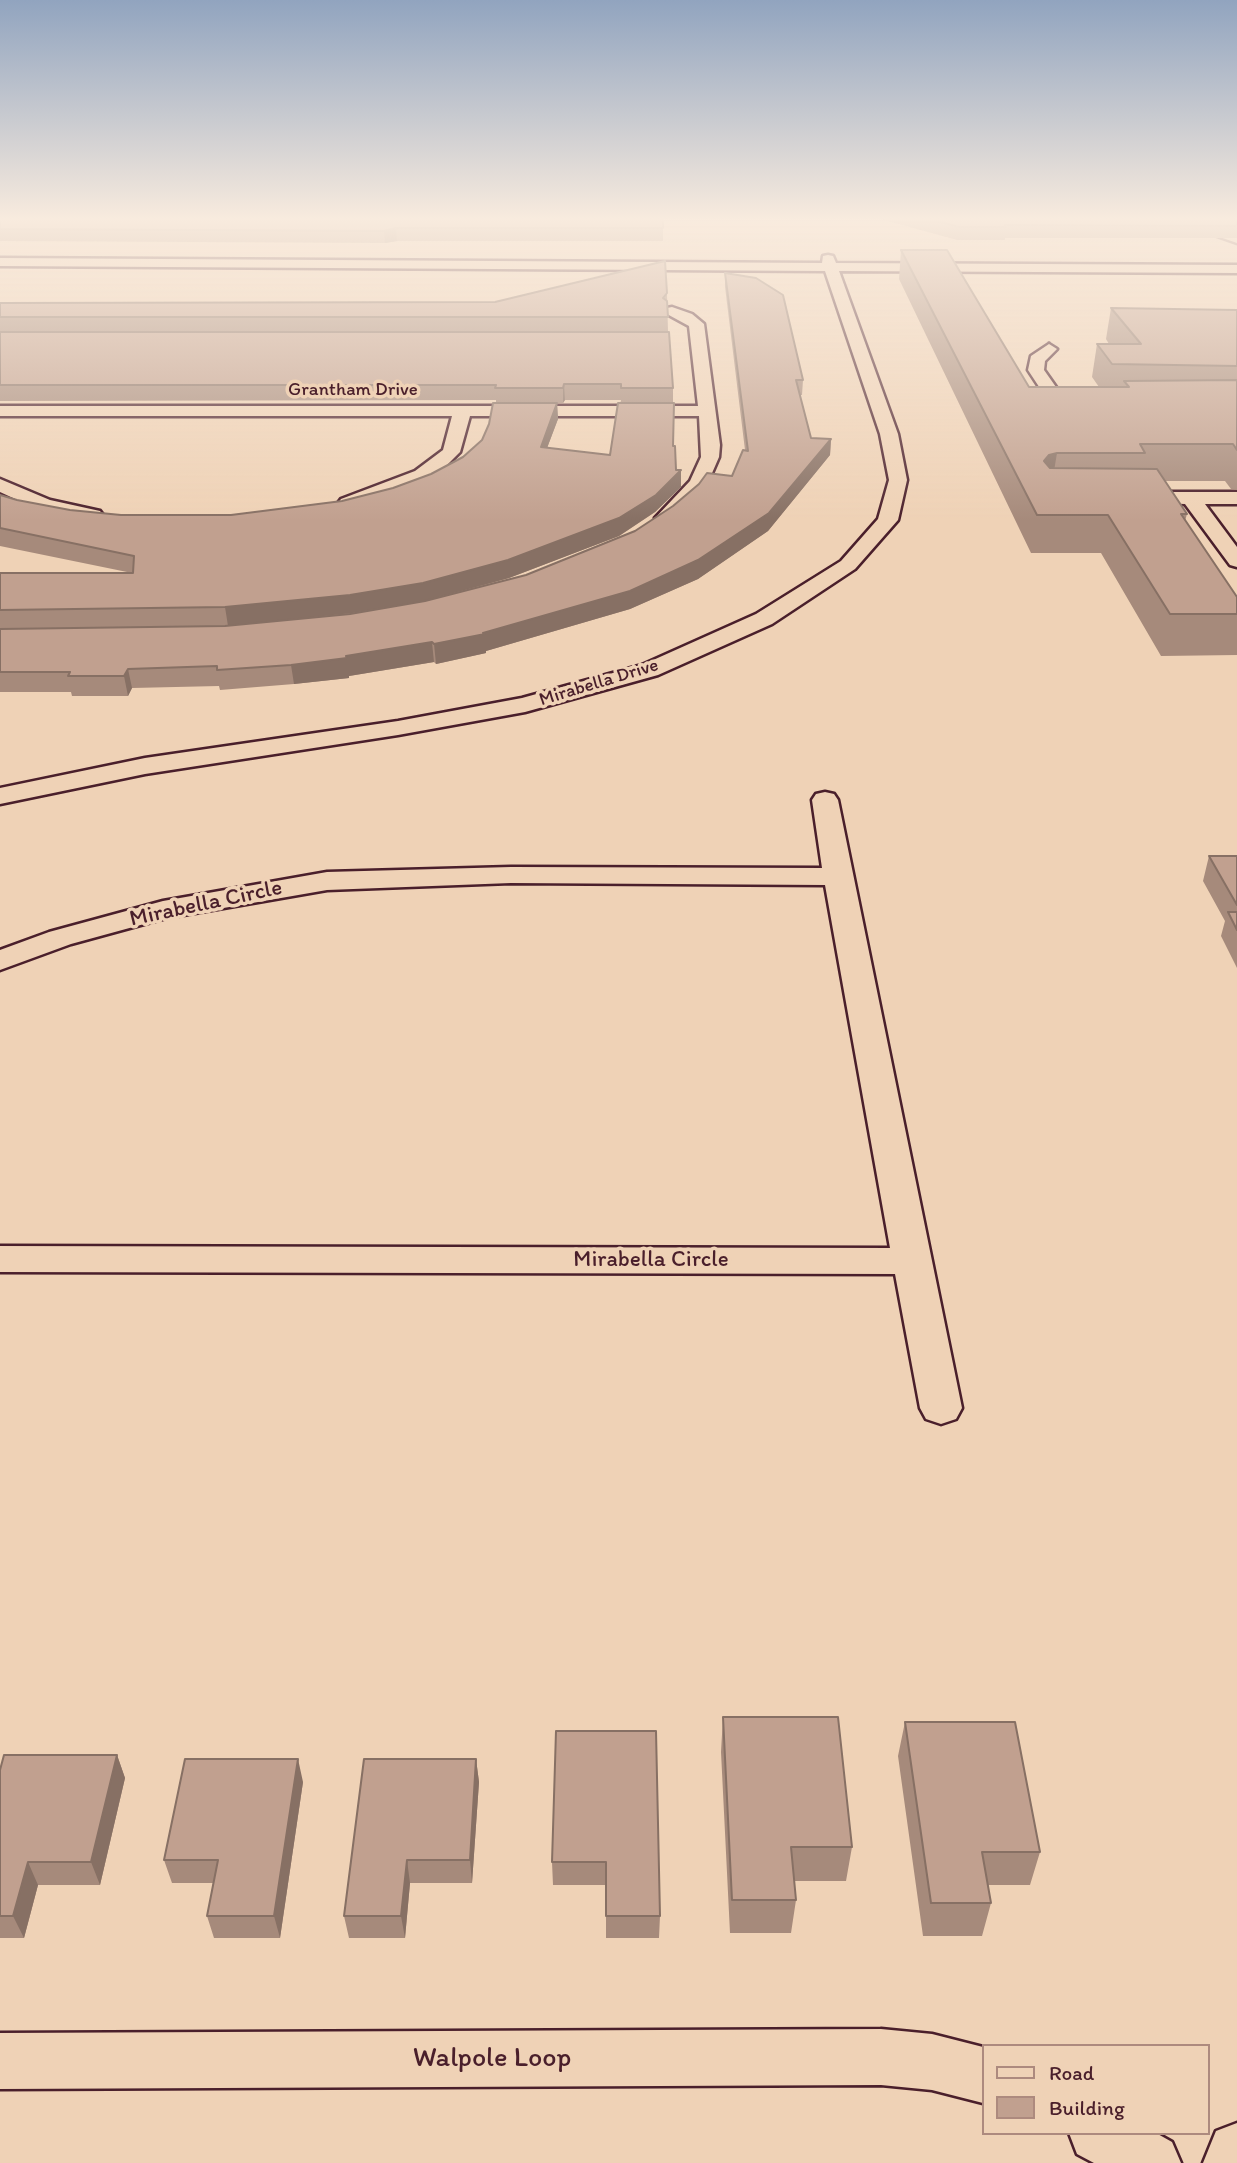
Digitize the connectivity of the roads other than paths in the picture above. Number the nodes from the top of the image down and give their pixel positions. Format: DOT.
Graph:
graph roads {
  1 [pos="690,319"];
  2 [pos="849,319"];
  3 [pos="1049,349"];
  4 [pos="1103,407"];
  5 [pos="8,411"];
  6 [pos="462,411"];
  7 [pos="707,411"];
  8 [pos="0,432"];
  9 [pos="0,485"];
  10 [pos="1107,498"];
  11 [pos="1191,498"];
  12 [pos="1237,498"];
  13 [pos="334,507"];
  14 [pos="110,517"];
  15 [pos="647,530"];
  16 [pos="1237,561"];
  17 [pos="0,796"];
  18 [pos="825,800"];
  19 [pos="838,877"];
  20 [pos="0,961"];
  21 [pos="0,1259"];
  22 [pos="911,1261"];
  23 [pos="941,1408"];
  24 [pos="0,2061"];
  25 [pos="982,2075"];
  26 [pos="1102,2135"];
  27 [pos="1237,2152"];
  28 [pos="1151,2163"];
  29 [pos="1233,2163"];
  1 -- 7 [label="street"];
  2 -- 17 [label="street, Mirabella Drive"];
  3 -- 4 [label="street"];
  5 -- 6 [label="street, Grantham Drive"];
  5 -- 8 [label="street"];
  6 -- 7 [label="street, Grantham Drive"];
  6 -- 13 [label="street"];
  7 -- 15 [label="street"];
  9 -- 14 [label="street"];
  10 -- 11 [label="street"];
  11 -- 12 [label="street"];
  11 -- 16 [label="street"];
  18 -- 19 [label="street"];
  19 -- 20 [label="street, Mirabella Circle"];
  19 -- 22 [label="street"];
  21 -- 22 [label="street, Mirabella Circle"];
  22 -- 23 [label="street"];
  24 -- 25 [label="street, Walpole Loop"];
  26 -- 28 [label="street"];
  27 -- 29 [label="street"];
}
